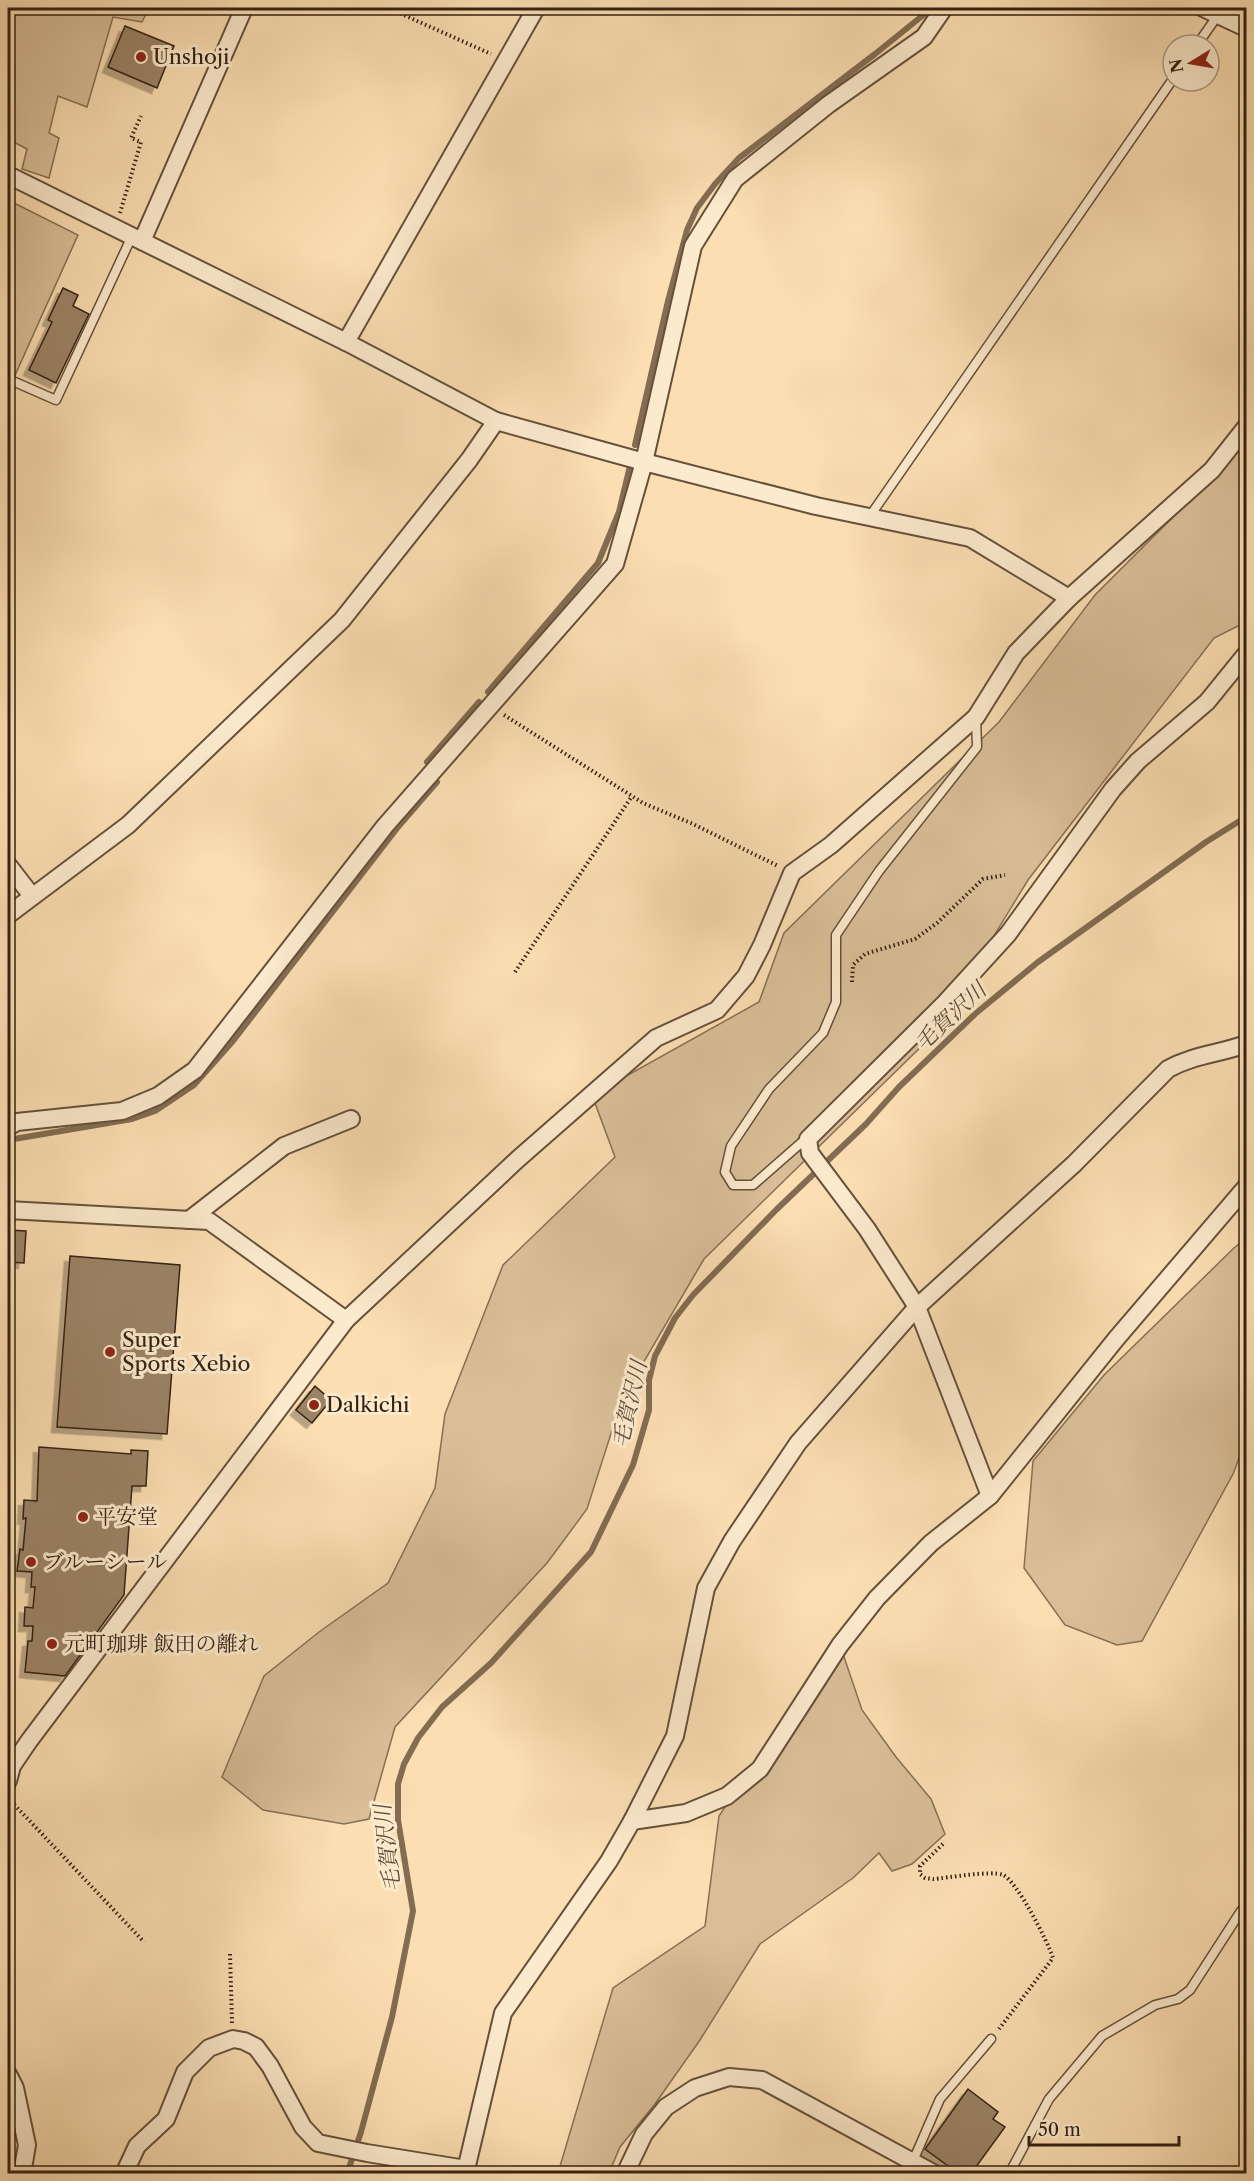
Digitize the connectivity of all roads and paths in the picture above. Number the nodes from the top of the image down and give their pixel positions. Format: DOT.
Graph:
graph roads {
  1 [pos="244,8"];
  2 [pos="388,8"];
  3 [pos="536,8"];
  4 [pos="944,8"];
  5 [pos="1210,11"];
  6 [pos="1246,28"];
  7 [pos="1202,33"];
  8 [pos="505,60"];
  9 [pos="1163,93"];
  10 [pos="141,116"];
  11 [pos="8,175"];
  12 [pos="115,228"];
  13 [pos="137,238"];
  14 [pos="346,342"];
  15 [pos="8,379"];
  16 [pos="496,422"];
  17 [pos="1246,427"];
  18 [pos="645,462"];
  19 [pos="870,516"];
  20 [pos="1069,598"];
  21 [pos="1246,654"];
  22 [pos="490,706"];
  23 [pos="976,717"];
  24 [pos="632,796"];
  25 [pos="8,865"];
  26 [pos="792,873"];
  27 [pos="1005,875"];
  28 [pos="32,896"];
  29 [pos="8,915"];
  30 [pos="515,972"];
  31 [pos="836,1002"];
  32 [pos="1246,1044"];
  33 [pos="1227,1051"];
  34 [pos="1246,1052"];
  35 [pos="834,1114"];
  36 [pos="351,1119"];
  37 [pos="8,1127"];
  38 [pos="1246,1187"];
  39 [pos="8,1210"];
  40 [pos="189,1220"];
  41 [pos="917,1307"];
  42 [pos="346,1320"];
  43 [pos="990,1496"];
  44 [pos="8,1781"];
  45 [pos="8,1797"];
  46 [pos="632,1821"];
  47 [pos="943,1844"];
  48 [pos="1241,1911"];
  49 [pos="144,1942"];
  50 [pos="230,1954"];
  51 [pos="232,2039"];
  52 [pos="991,2039"];
  53 [pos="8,2074"];
  54 [pos="913,2161"];
  55 [pos="465,2171"];
  56 [pos="22,2174"];
  57 [pos="124,2174"];
  58 [pos="625,2174"];
  59 [pos="935,2174"];
  60 [pos="1009,2174"];
  1 -- 13 [label="street"];
  2 -- 8 [label="path"];
  3 -- 8 [label="street"];
  4 -- 18 [label="street"];
  5 -- 6 [label="street"];
  5 -- 7 [label="lane"];
  8 -- 14 [label="street"];
  9 -- 19 [label="lane"];
  10 -- 12 [label="path"];
  11 -- 12 [label="street"];
  12 -- 13 [label="street"];
  13 -- 14 [label="street"];
  13 -- 15 [label="lane"];
  14 -- 16 [label="street"];
  16 -- 18 [label="street"];
  16 -- 28 [label="street"];
  17 -- 20 [label="street"];
  18 -- 19 [label="street"];
  18 -- 22 [label="street"];
  19 -- 20 [label="street"];
  20 -- 23 [label="street"];
  21 -- 35 [label="street"];
  22 -- 24 [label="path"];
  22 -- 37 [label="street"];
  23 -- 26 [label="street"];
  23 -- 31 [label="lane"];
  24 -- 26 [label="path"];
  24 -- 30 [label="path"];
  25 -- 28 [label="street"];
  26 -- 42 [label="street"];
  27 -- 31 [label="path"];
  28 -- 29 [label="street"];
  31 -- 35 [label="lane"];
  32 -- 33 [label="street"];
  33 -- 34 [label="lane"];
  33 -- 41 [label="street"];
  35 -- 41 [label="street"];
  36 -- 40 [label="street"];
  38 -- 43 [label="street"];
  39 -- 40 [label="street"];
  40 -- 42 [label="street"];
  41 -- 43 [label="street"];
  41 -- 46 [label="street"];
  42 -- 44 [label="street"];
  43 -- 46 [label="street"];
  45 -- 49 [label="path"];
  46 -- 55 [label="street"];
  47 -- 52 [label="path"];
  48 -- 60 [label="lane"];
  50 -- 51 [label="path"];
  51 -- 55 [label="street"];
  51 -- 57 [label="street"];
  52 -- 54 [label="lane"];
  53 -- 56 [label="street"];
  54 -- 58 [label="street"];
  54 -- 59 [label="street"];
}
